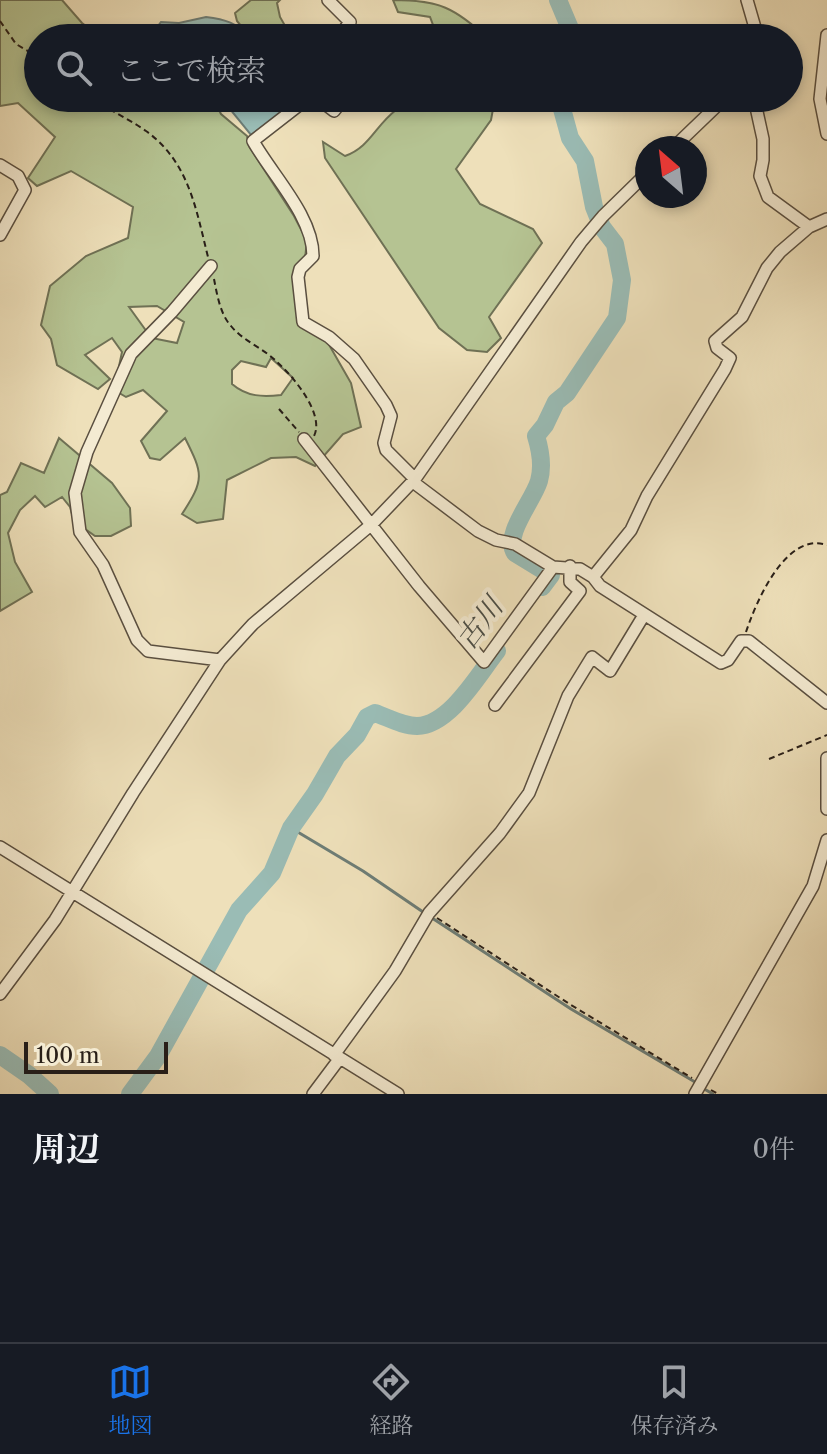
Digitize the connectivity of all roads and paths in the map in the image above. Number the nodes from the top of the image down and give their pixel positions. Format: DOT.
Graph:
graph roads {
  1 [pos="328,0"];
  2 [pos="747,0"];
  3 [pos="0,21"];
  4 [pos="348,24"];
  5 [pos="754,24"];
  6 [pos="827,35"];
  7 [pos="24,49"];
  8 [pos="115,112"];
  9 [pos="290,112"];
  10 [pos="710,112"];
  11 [pos="757,112"];
  12 [pos="827,134"];
  13 [pos="685,136"];
  14 [pos="0,165"];
  15 [pos="635,185"];
  16 [pos="827,219"];
  17 [pos="809,227"];
  18 [pos="0,235"];
  19 [pos="211,266"];
  20 [pos="279,409"];
  21 [pos="306,442"];
  22 [pos="414,481"];
  23 [pos="372,524"];
  24 [pos="827,545"];
  25 [pos="570,566"];
  26 [pos="550,571"];
  27 [pos="593,577"];
  28 [pos="644,615"];
  29 [pos="745,640"];
  30 [pos="220,660"];
  31 [pos="827,703"];
  32 [pos="495,705"];
  33 [pos="827,735"];
  34 [pos="827,758"];
  35 [pos="769,759"];
  36 [pos="827,809"];
  37 [pos="827,840"];
  38 [pos="0,847"];
  39 [pos="73,890"];
  40 [pos="429,913"];
  41 [pos="0,994"];
  42 [pos="337,1056"];
  43 [pos="698,1088"];
  44 [pos="313,1094"];
  45 [pos="398,1094"];
  1 -- 4 [label="street"];
  2 -- 5 [label="street"];
  3 -- 7 [label="path"];
  6 -- 12 [label="street"];
  8 -- 19 [label="path"];
  9 -- 22 [label="street"];
  10 -- 13 [label="street"];
  11 -- 17 [label="street"];
  14 -- 18 [label="street"];
  15 -- 22 [label="street"];
  16 -- 17 [label="street"];
  17 -- 27 [label="street"];
  19 -- 21 [label="path"];
  19 -- 30 [label="street"];
  20 -- 21 [label="path"];
  21 -- 23 [label="street"];
  22 -- 23 [label="street"];
  22 -- 26 [label="street"];
  23 -- 26 [label="street"];
  23 -- 30 [label="street"];
  24 -- 29 [label="path"];
  25 -- 26 [label="street"];
  25 -- 27 [label="street"];
  25 -- 32 [label="street"];
  27 -- 28 [label="street"];
  28 -- 29 [label="street"];
  28 -- 40 [label="street"];
  29 -- 31 [label="street"];
  30 -- 39 [label="street"];
  33 -- 35 [label="path"];
  34 -- 36 [label="street"];
  37 -- 43 [label="street"];
  38 -- 39 [label="street"];
  39 -- 41 [label="street"];
  39 -- 42 [label="street"];
  40 -- 42 [label="street"];
  40 -- 43 [label="path"];
  42 -- 44 [label="street"];
  42 -- 45 [label="street"];
}
